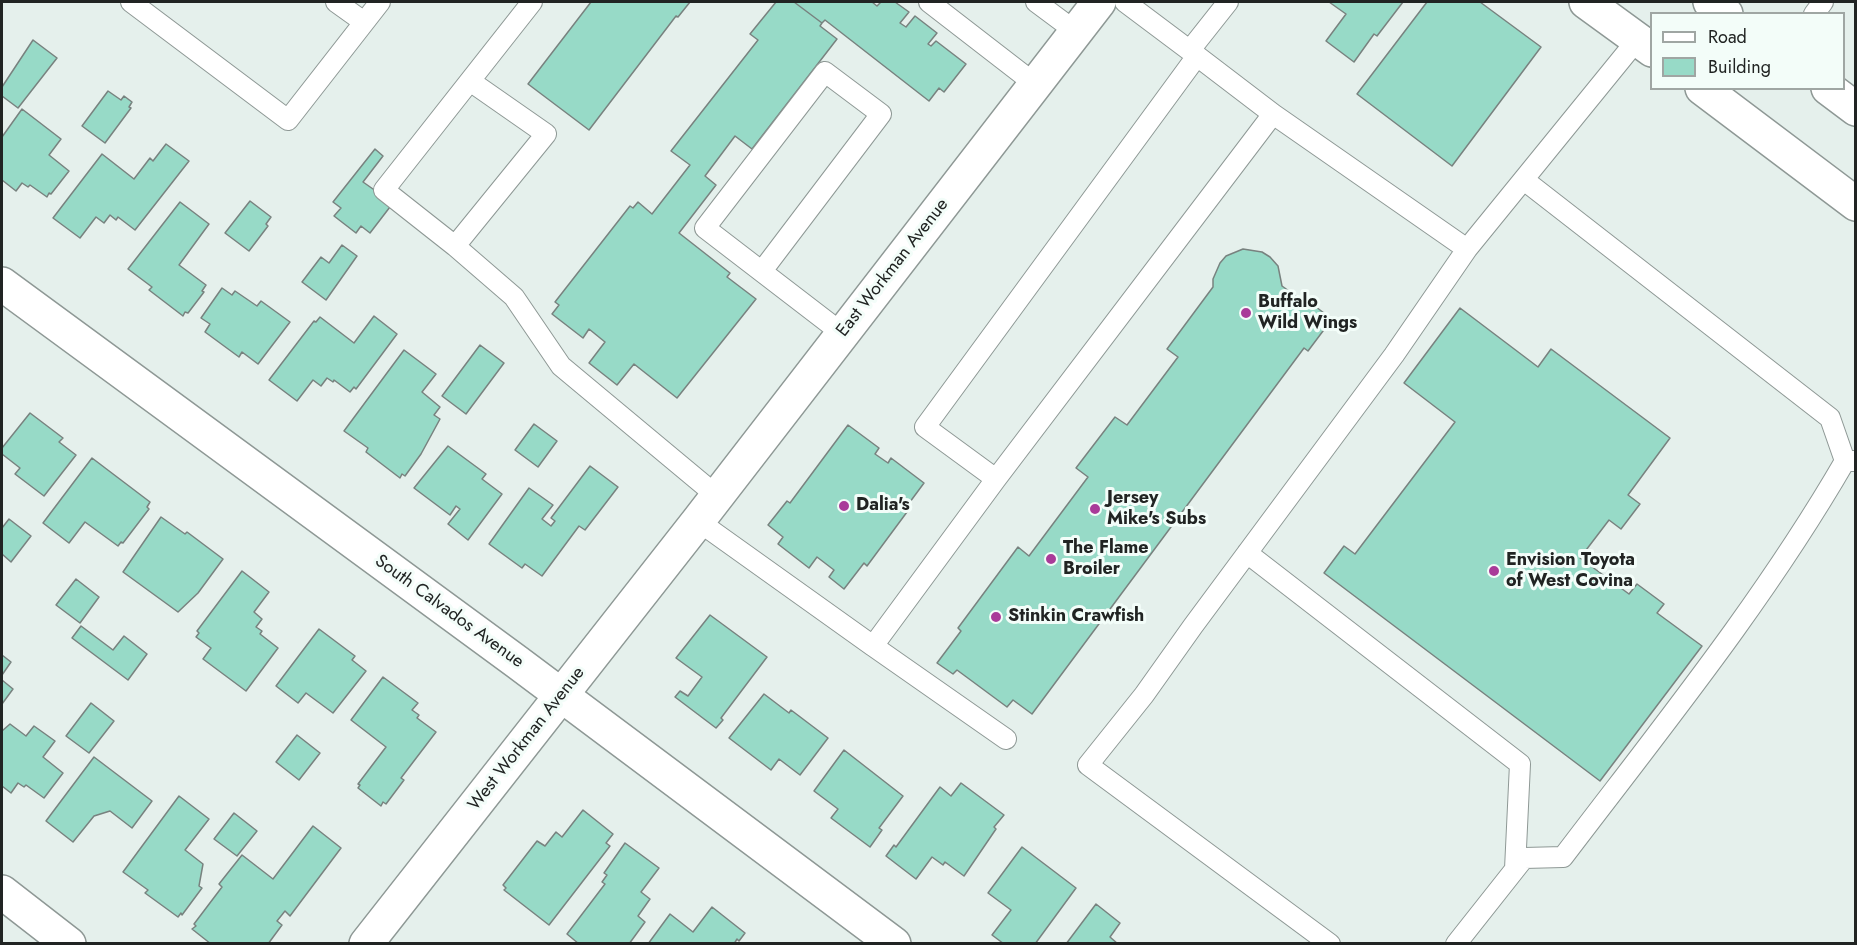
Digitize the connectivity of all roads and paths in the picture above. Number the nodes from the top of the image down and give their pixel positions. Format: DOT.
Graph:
graph roads {
  1 [pos="131,2"];
  2 [pos="336,2"];
  3 [pos="380,2"];
  4 [pos="532,2"];
  5 [pos="929,2"];
  6 [pos="1036,2"];
  7 [pos="1099,2"];
  8 [pos="1125,2"];
  9 [pos="1228,2"];
  10 [pos="1586,2"];
  11 [pos="1710,2"];
  12 [pos="1723,12"];
  13 [pos="364,22"];
  14 [pos="1076,31"];
  15 [pos="1644,45"];
  16 [pos="1194,53"];
  17 [pos="470,81"];
  18 [pos="1035,84"];
  19 [pos="1705,90"];
  20 [pos="1831,90"];
  21 [pos="1856,109"];
  22 [pos="1273,114"];
  23 [pos="1524,180"];
  24 [pos="1856,204"];
  25 [pos="455,246"];
  26 [pos="1467,249"];
  27 [pos="762,271"];
  28 [pos="2,284"];
  29 [pos="843,334"];
  30 [pos="1850,461"];
  31 [pos="996,479"];
  32 [pos="701,518"];
  33 [pos="1247,553"];
  34 [pos="873,646"];
  35 [pos="562,695"];
  36 [pos="1006,739"];
  37 [pos="1515,869"];
  38 [pos="2,892"];
  39 [pos="69,944"];
  40 [pos="366,944"];
  41 [pos="894,944"];
  42 [pos="1330,944"];
  43 [pos="1456,944"];
  1 -- 13 [label="lane"];
  2 -- 13 [label="lane"];
  3 -- 13 [label="lane"];
  4 -- 17 [label="lane"];
  5 -- 18 [label="lane"];
  6 -- 14 [label="lane"];
  7 -- 14 [label="street, East Workman Avenue"];
  8 -- 16 [label="lane"];
  9 -- 16 [label="lane"];
  10 -- 15 [label="street"];
  11 -- 12 [label="street"];
  14 -- 18 [label="street, East Workman Avenue"];
  15 -- 23 [label="lane"];
  16 -- 22 [label="lane"];
  16 -- 31 [label="lane"];
  17 -- 25 [label="lane"];
  17 -- 25 [label="lane"];
  18 -- 29 [label="street, East Workman Avenue"];
  19 -- 24 [label="street"];
  20 -- 21 [label="street"];
  22 -- 26 [label="lane"];
  22 -- 31 [label="lane"];
  23 -- 26 [label="lane"];
  23 -- 30 [label="lane"];
  25 -- 32 [label="lane"];
  26 -- 33 [label="lane"];
  27 -- 27 [label="lane"];
  27 -- 29 [label="lane"];
  28 -- 35 [label="street, South Calvados Avenue"];
  29 -- 32 [label="street, East Workman Avenue"];
  30 -- 37 [label="lane"];
  31 -- 34 [label="lane"];
  32 -- 34 [label="lane"];
  32 -- 35 [label="street, West Workman Avenue"];
  33 -- 37 [label="lane"];
  33 -- 42 [label="lane"];
  34 -- 36 [label="lane"];
  35 -- 40 [label="street, West Workman Avenue"];
  35 -- 41 [label="street, South Calvados Avenue"];
  37 -- 43 [label="lane"];
  38 -- 39 [label="street"];
}
